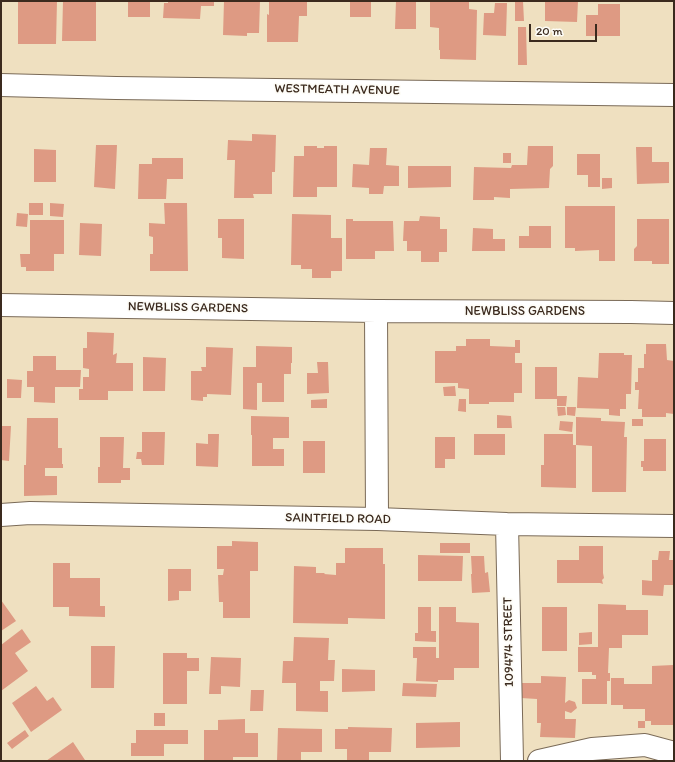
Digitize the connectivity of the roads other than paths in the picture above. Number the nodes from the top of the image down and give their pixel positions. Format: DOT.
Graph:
graph roads {
  1 [pos="1,85"];
  2 [pos="674,94"];
  3 [pos="1,305"];
  4 [pos="376,311"];
  5 [pos="674,313"];
  6 [pos="1,515"];
  7 [pos="377,519"];
  8 [pos="507,524"];
  9 [pos="674,526"];
  10 [pos="674,753"];
  11 [pos="512,761"];
  12 [pos="538,761"];
  1 -- 2 [label="street, WESTMEATH AVENUE"];
  3 -- 4 [label="street, NEWBLISS GARDENS"];
  4 -- 5 [label="street, NEWBLISS GARDENS"];
  4 -- 7 [label="street"];
  6 -- 7 [label="street, SAINTFIELD ROAD"];
  7 -- 8 [label="street, SAINTFIELD ROAD"];
  8 -- 9 [label="street, SAINTFIELD ROAD"];
  8 -- 11 [label="street, 109474 STREET"];
  10 -- 12 [label="street"];
}
